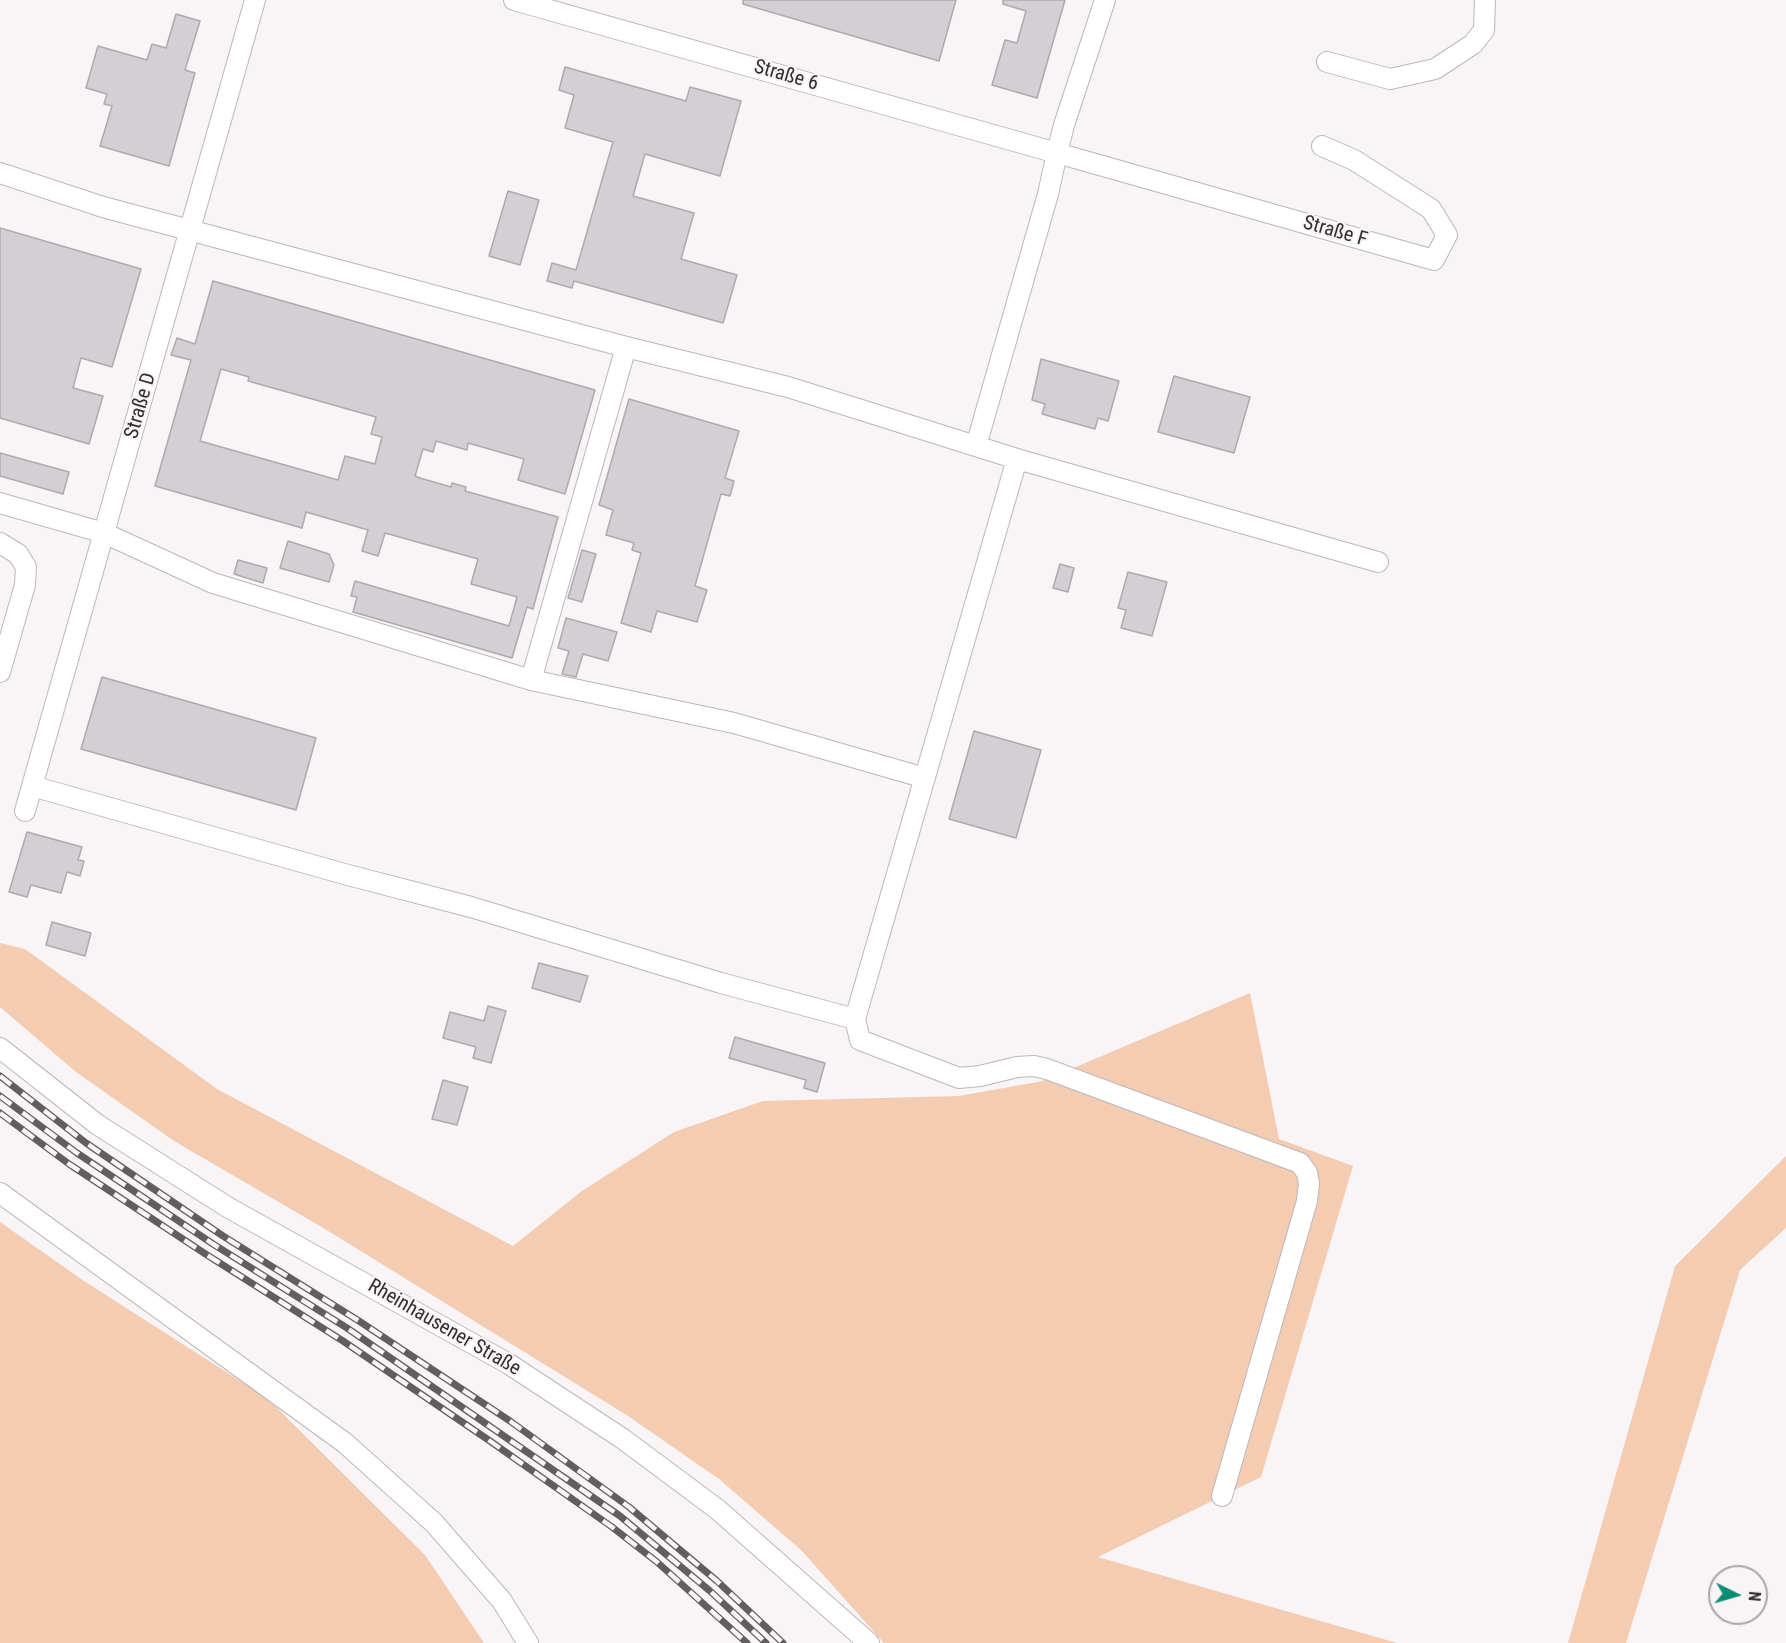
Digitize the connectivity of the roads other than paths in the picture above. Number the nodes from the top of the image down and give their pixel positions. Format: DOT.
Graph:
graph roads {
  1 [pos="255,0"];
  2 [pos="514,0"];
  3 [pos="1105,0"];
  4 [pos="1485,0"];
  5 [pos="1327,63"];
  6 [pos="1322,146"];
  7 [pos="1057,153"];
  8 [pos="0,173"];
  9 [pos="191,229"];
  10 [pos="626,347"];
  11 [pos="976,446"];
  12 [pos="1017,459"];
  13 [pos="0,503"];
  14 [pos="104,533"];
  15 [pos="0,543"];
  16 [pos="1378,562"];
  17 [pos="0,672"];
  18 [pos="531,680"];
  19 [pos="925,778"];
  20 [pos="32,786"];
  21 [pos="25,811"];
  22 [pos="855,1019"];
  23 [pos="0,1048"];
  24 [pos="0,1194"];
  25 [pos="1222,1496"];
  26 [pos="868,1641"];
  27 [pos="528,1643"];
  1 -- 9 [label="street, Straße D"];
  2 -- 7 [label="street, Straße 6"];
  3 -- 7 [label="street"];
  4 -- 5 [label="street"];
  6 -- 7 [label="street, Straße F"];
  7 -- 11 [label="street"];
  8 -- 9 [label="street"];
  9 -- 10 [label="street"];
  9 -- 14 [label="street, Straße D"];
  10 -- 11 [label="street"];
  10 -- 18 [label="street"];
  11 -- 12 [label="street"];
  12 -- 16 [label="street"];
  12 -- 19 [label="street"];
  13 -- 14 [label="street"];
  14 -- 18 [label="street"];
  14 -- 20 [label="street, Straße D"];
  15 -- 17 [label="street"];
  18 -- 19 [label="street"];
  19 -- 22 [label="street"];
  20 -- 21 [label="street, Straße D"];
  20 -- 22 [label="street"];
  22 -- 25 [label="street"];
  23 -- 26 [label="street, Rheinhausener Straße"];
  24 -- 27 [label="street"];
}
